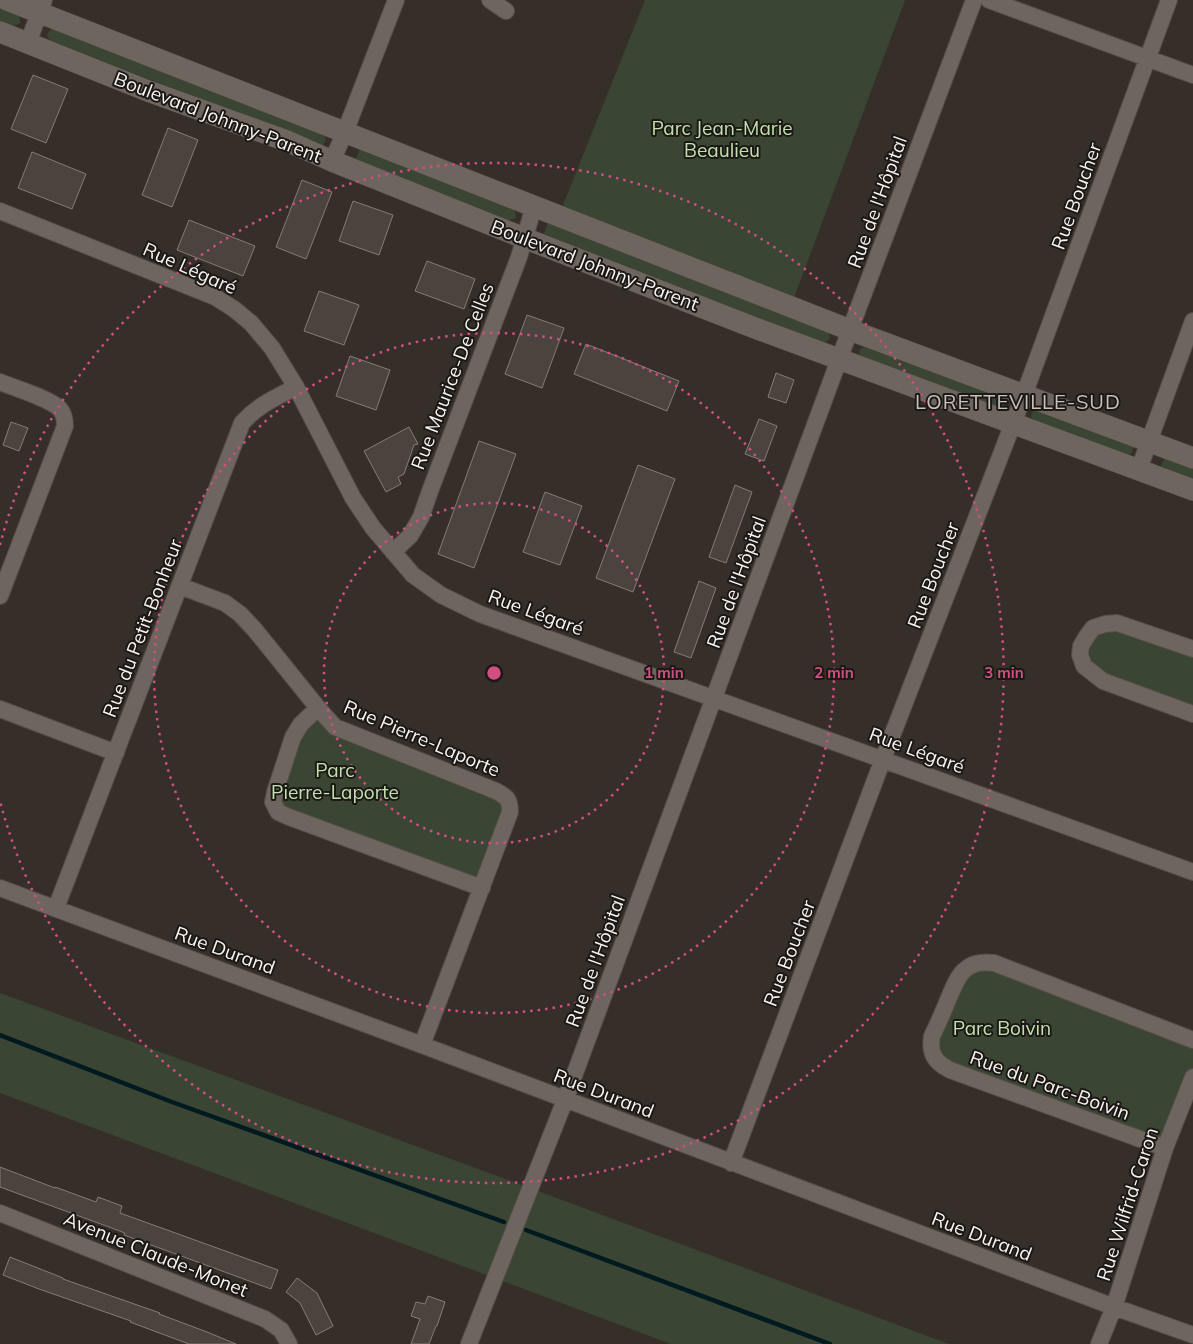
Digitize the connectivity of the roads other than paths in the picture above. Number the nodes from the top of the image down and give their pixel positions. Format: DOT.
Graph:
graph roads {
  1 [pos="7,0"];
  2 [pos="396,0"];
  3 [pos="490,0"];
  4 [pos="974,0"];
  5 [pos="989,0"];
  6 [pos="1169,0"];
  7 [pos="42,6"];
  8 [pos="506,11"];
  9 [pos="0,32"];
  10 [pos="28,43"];
  11 [pos="1148,58"];
  12 [pos="1193,75"];
  13 [pos="345,132"];
  14 [pos="332,161"];
  15 [pos="534,206"];
  16 [pos="0,212"];
  17 [pos="524,238"];
  18 [pos="1193,321"];
  19 [pos="850,330"];
  20 [pos="840,359"];
  21 [pos="0,382"];
  22 [pos="296,387"];
  23 [pos="1024,395"];
  24 [pos="1014,423"];
  25 [pos="1149,442"];
  26 [pos="1193,458"];
  27 [pos="1139,470"];
  28 [pos="1193,490"];
  29 [pos="392,552"];
  30 [pos="180,586"];
  31 [pos="0,596"];
  32 [pos="1193,649"];
  33 [pos="715,698"];
  34 [pos="318,708"];
  35 [pos="0,709"];
  36 [pos="1193,714"];
  37 [pos="116,753"];
  38 [pos="883,759"];
  39 [pos="1193,872"];
  40 [pos="0,888"];
  41 [pos="482,888"];
  42 [pos="56,908"];
  43 [pos="1193,1040"];
  44 [pos="422,1045"];
  45 [pos="1193,1077"];
  46 [pos="565,1100"];
  47 [pos="1165,1148"];
  48 [pos="731,1162"];
  49 [pos="0,1213"];
  50 [pos="1114,1307"];
  51 [pos="1193,1335"];
  52 [pos="289,1344"];
  53 [pos="469,1344"];
  54 [pos="1100,1344"];
  1 -- 7 [label="street, Boulevard Johnny-Parent"];
  2 -- 13 [label="street"];
  3 -- 8 [label="street"];
  4 -- 19 [label="street, Rue de l'Hôpital"];
  5 -- 11 [label="street"];
  6 -- 11 [label="street, Rue Boucher"];
  7 -- 10 [label="street"];
  7 -- 13 [label="street, Boulevard Johnny-Parent"];
  9 -- 10 [label="street, Boulevard Johnny-Parent"];
  10 -- 14 [label="street, Boulevard Johnny-Parent"];
  11 -- 12 [label="street"];
  11 -- 23 [label="street, Rue Boucher"];
  13 -- 14 [label="street"];
  13 -- 15 [label="street, Boulevard Johnny-Parent"];
  14 -- 17 [label="street, Boulevard Johnny-Parent"];
  15 -- 17 [label="street, Rue Maurice-De Celles"];
  15 -- 19 [label="street, Boulevard Johnny-Parent"];
  16 -- 22 [label="street, Rue Légaré"];
  17 -- 20 [label="street, Boulevard Johnny-Parent"];
  17 -- 29 [label="street, Rue Maurice-De Celles"];
  18 -- 25 [label="street"];
  19 -- 20 [label="street, Rue de l'Hôpital"];
  19 -- 23 [label="street, Boulevard Johnny-Parent"];
  20 -- 24 [label="street, Boulevard Johnny-Parent"];
  20 -- 33 [label="street, Rue de l'Hôpital"];
  21 -- 31 [label="street"];
  22 -- 29 [label="street, Rue Légaré"];
  22 -- 30 [label="street, Rue du Petit-Bonheur"];
  23 -- 24 [label="street, Rue Boucher"];
  23 -- 25 [label="street, Boulevard Johnny-Parent"];
  24 -- 27 [label="street, Boulevard Johnny-Parent"];
  24 -- 38 [label="street, Rue Boucher"];
  25 -- 26 [label="street, Boulevard Johnny-Parent"];
  25 -- 27 [label="street"];
  27 -- 28 [label="street, Boulevard Johnny-Parent"];
  29 -- 33 [label="street, Rue Légaré"];
  30 -- 34 [label="street, Rue Pierre-Laporte"];
  30 -- 37 [label="street, Rue du Petit-Bonheur"];
  32 -- 36 [label="street"];
  33 -- 38 [label="street, Rue Légaré"];
  33 -- 46 [label="street, Rue de l'Hôpital"];
  34 -- 41 [label="street, Rue Pierre-Laporte"];
  34 -- 41 [label="street, Rue Pierre-Laporte"];
  35 -- 37 [label="street"];
  37 -- 42 [label="street, Rue du Petit-Bonheur"];
  38 -- 39 [label="street, Rue Légaré"];
  38 -- 48 [label="street, Rue Boucher"];
  40 -- 42 [label="street, Rue Durand"];
  41 -- 44 [label="street, Rue Pierre-Laporte"];
  42 -- 44 [label="street, Rue Durand"];
  43 -- 47 [label="street, Rue du Parc-Boivin"];
  44 -- 46 [label="street, Rue Durand"];
  45 -- 47 [label="street, Rue Wilfrid-Caron"];
  46 -- 48 [label="street, Rue Durand"];
  46 -- 53 [label="street, Rue de l'Hôpital"];
  47 -- 50 [label="street, Rue Wilfrid-Caron"];
  48 -- 50 [label="street, Rue Durand"];
  49 -- 52 [label="street, Avenue Claude-Monet"];
  50 -- 51 [label="street, Rue Durand"];
  50 -- 54 [label="street, Rue Wilfrid-Caron"];
}
